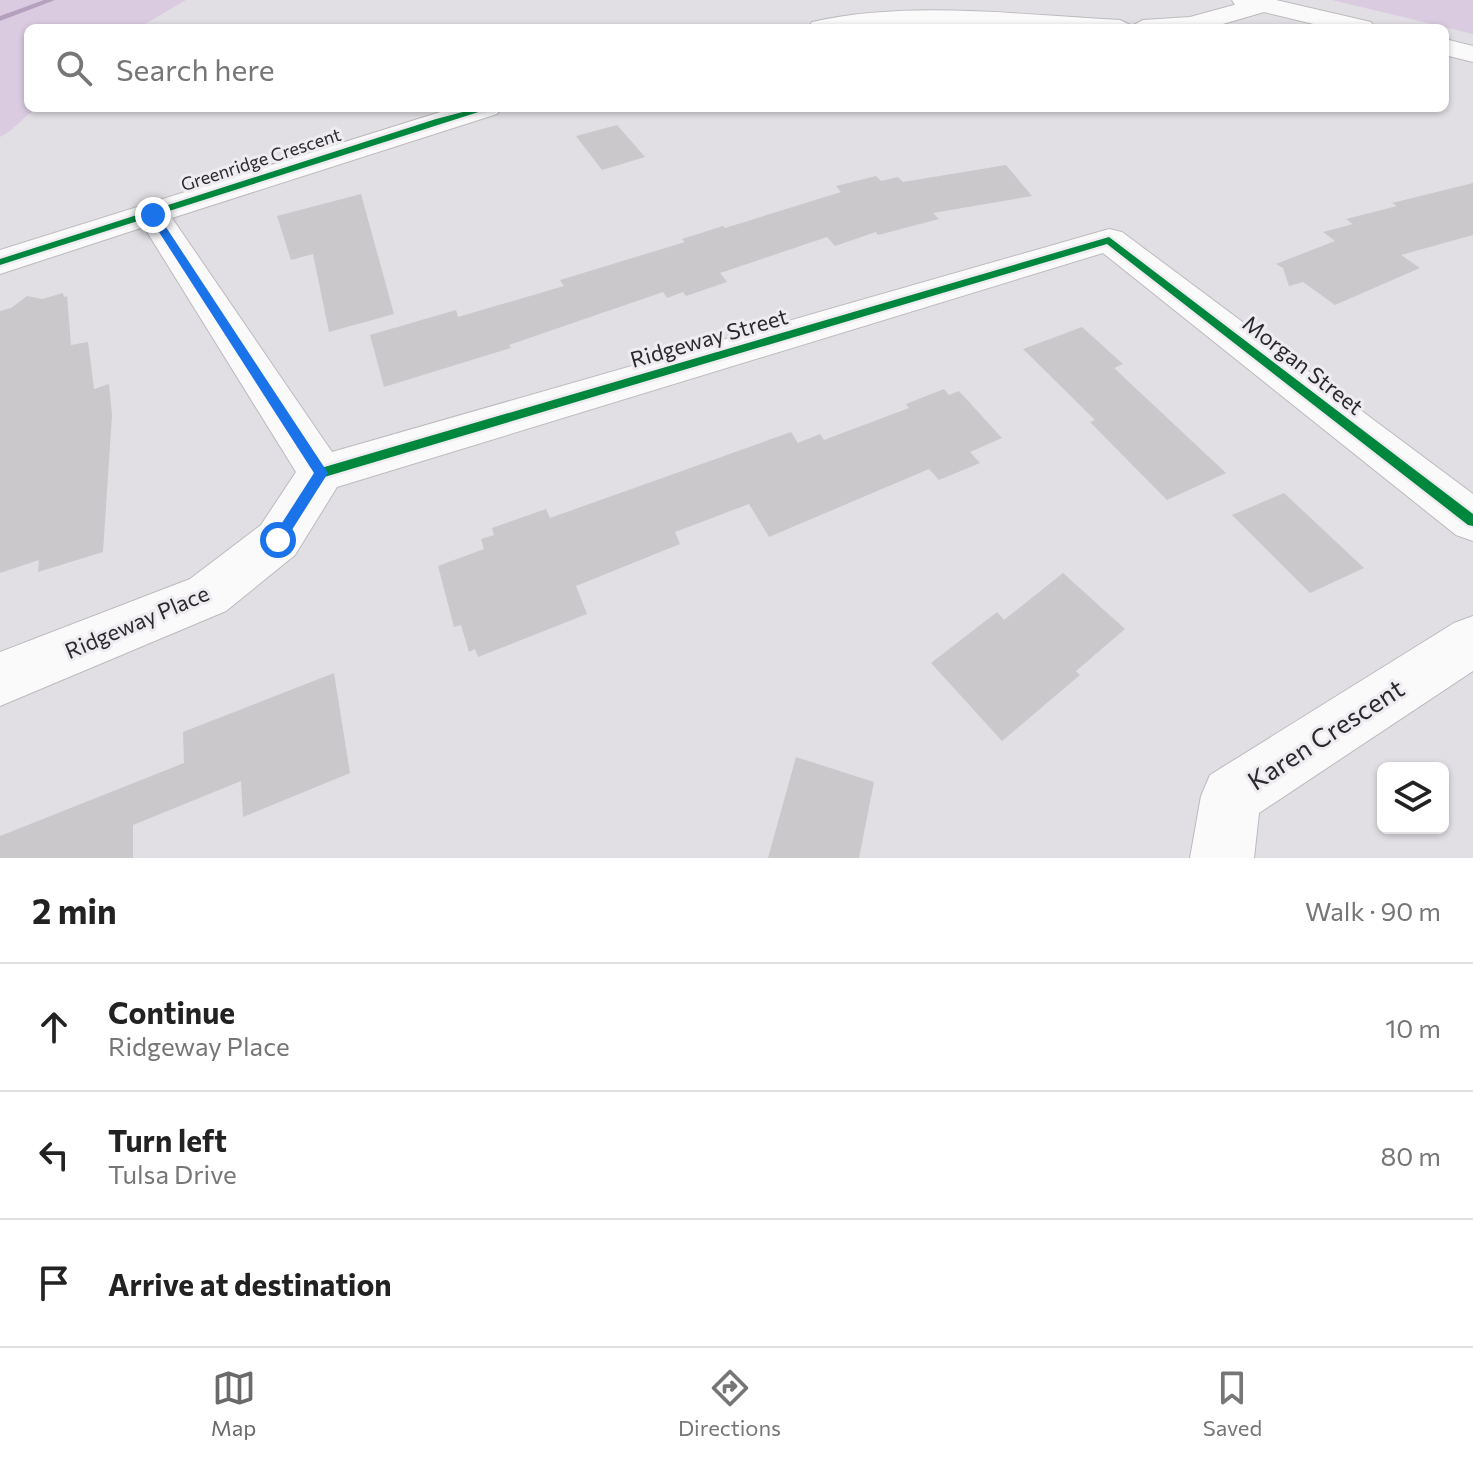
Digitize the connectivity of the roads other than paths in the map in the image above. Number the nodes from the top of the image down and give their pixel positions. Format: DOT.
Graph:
graph roads {
  1 [pos="1253,2"];
  2 [pos="849,24"];
  3 [pos="1045,24"];
  4 [pos="1194,24"];
  5 [pos="1345,24"];
  6 [pos="1449,48"];
  7 [pos="1473,54"];
  8 [pos="472,112"];
  9 [pos="153,215"];
  10 [pos="1109,240"];
  11 [pos="0,262"];
  12 [pos="321,473"];
  13 [pos="1473,521"];
  14 [pos="1473,641"];
  15 [pos="0,679"];
  16 [pos="1222,858"];
  1 -- 4 [label="street"];
  1 -- 5 [label="street"];
  2 -- 3 [label="street"];
  6 -- 7 [label="street"];
  8 -- 9 [label="street, Greenridge Crescent"];
  9 -- 11 [label="street, Greenridge Crescent"];
  9 -- 12 [label="street"];
  10 -- 12 [label="street, Ridgeway Street"];
  10 -- 13 [label="street, Morgan Street"];
  12 -- 15 [label="street, Ridgeway Place"];
  14 -- 16 [label="street, Karen Crescent"];
}
